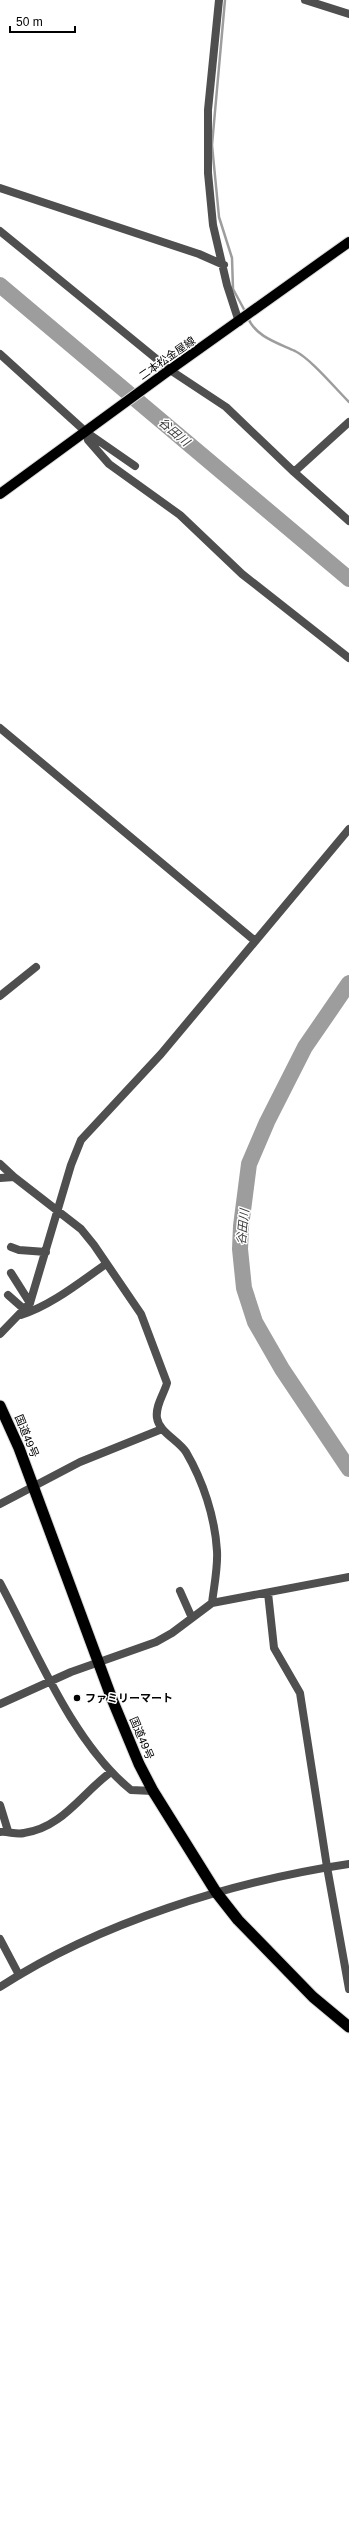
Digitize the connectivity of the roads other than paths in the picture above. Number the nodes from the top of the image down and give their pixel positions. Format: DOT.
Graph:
graph roads {
  1 [pos="219,0"];
  2 [pos="305,0"];
  3 [pos="349,14"];
  4 [pos="0,188"];
  5 [pos="0,231"];
  6 [pos="349,242"];
  7 [pos="224,265"];
  8 [pos="239,322"];
  9 [pos="0,354"];
  10 [pos="167,372"];
  11 [pos="349,422"];
  12 [pos="89,429"];
  13 [pos="135,466"];
  14 [pos="294,472"];
  15 [pos="0,494"];
  16 [pos="349,521"];
  17 [pos="349,658"];
  18 [pos="0,728"];
  19 [pos="349,829"];
  20 [pos="256,941"];
  21 [pos="36,967"];
  22 [pos="0,996"];
  23 [pos="0,1164"];
  24 [pos="14,1177"];
  25 [pos="0,1178"];
  26 [pos="58,1210"];
  27 [pos="11,1247"];
  28 [pos="46,1252"];
  29 [pos="106,1264"];
  30 [pos="11,1273"];
  31 [pos="8,1295"];
  32 [pos="30,1303"];
  33 [pos="25,1310"];
  34 [pos="18,1316"];
  35 [pos="0,1334"];
  36 [pos="0,1406"];
  37 [pos="162,1429"];
  38 [pos="33,1487"];
  39 [pos="0,1504"];
  40 [pos="349,1577"];
  41 [pos="0,1584"];
  42 [pos="180,1591"];
  43 [pos="268,1593"];
  44 [pos="212,1603"];
  45 [pos="192,1618"];
  46 [pos="99,1661"];
  47 [pos="50,1681"];
  48 [pos="0,1704"];
  49 [pos="111,1772"];
  50 [pos="153,1791"];
  51 [pos="0,1805"];
  52 [pos="4,1832"];
  53 [pos="349,1864"];
  54 [pos="327,1867"];
  55 [pos="216,1892"];
  56 [pos="0,1939"];
  57 [pos="19,1975"];
  58 [pos="0,1987"];
  59 [pos="349,1989"];
  60 [pos="349,2018"];
  61 [pos="349,2027"];
  1 -- 7 [label="street"];
  2 -- 3 [label="street"];
  4 -- 7 [label="street"];
  5 -- 10 [label="street"];
  6 -- 8 [label="main road, 二本松金屋線"];
  7 -- 8 [label="street"];
  8 -- 10 [label="main road, 二本松金屋線"];
  9 -- 12 [label="street"];
  10 -- 12 [label="main road, 二本松金屋線"];
  10 -- 14 [label="street"];
  11 -- 14 [label="street"];
  12 -- 13 [label="street"];
  12 -- 15 [label="main road, 二本松金屋線"];
  12 -- 17 [label="street"];
  14 -- 16 [label="street"];
  18 -- 20 [label="street"];
  19 -- 20 [label="street"];
  20 -- 26 [label="street"];
  21 -- 22 [label="street"];
  23 -- 24 [label="street"];
  24 -- 25 [label="street"];
  24 -- 26 [label="street"];
  26 -- 28 [label="street"];
  26 -- 29 [label="street"];
  27 -- 28 [label="street"];
  28 -- 32 [label="street"];
  29 -- 34 [label="street"];
  29 -- 37 [label="street"];
  30 -- 32 [label="street"];
  31 -- 33 [label="street"];
  32 -- 33 [label="street"];
  33 -- 34 [label="street"];
  34 -- 35 [label="street"];
  36 -- 38 [label="highway, 国道49号"];
  37 -- 38 [label="street"];
  37 -- 44 [label="street"];
  38 -- 39 [label="street"];
  38 -- 46 [label="highway, 国道49号"];
  40 -- 43 [label="street"];
  41 -- 47 [label="street"];
  42 -- 45 [label="street"];
  43 -- 44 [label="street"];
  43 -- 54 [label="street"];
  44 -- 45 [label="street"];
  45 -- 46 [label="street"];
  46 -- 47 [label="street"];
  46 -- 50 [label="highway, 国道49号"];
  47 -- 48 [label="street"];
  47 -- 49 [label="street"];
  49 -- 50 [label="street"];
  49 -- 52 [label="street"];
  50 -- 55 [label="highway, 国道49号"];
  51 -- 52 [label="street"];
  53 -- 54 [label="street"];
  54 -- 55 [label="street"];
  54 -- 59 [label="street"];
  55 -- 57 [label="street"];
  55 -- 61 [label="highway, 国道49号"];
  56 -- 57 [label="street"];
  57 -- 58 [label="street"];
  60 -- 61 [label="street"];
}
